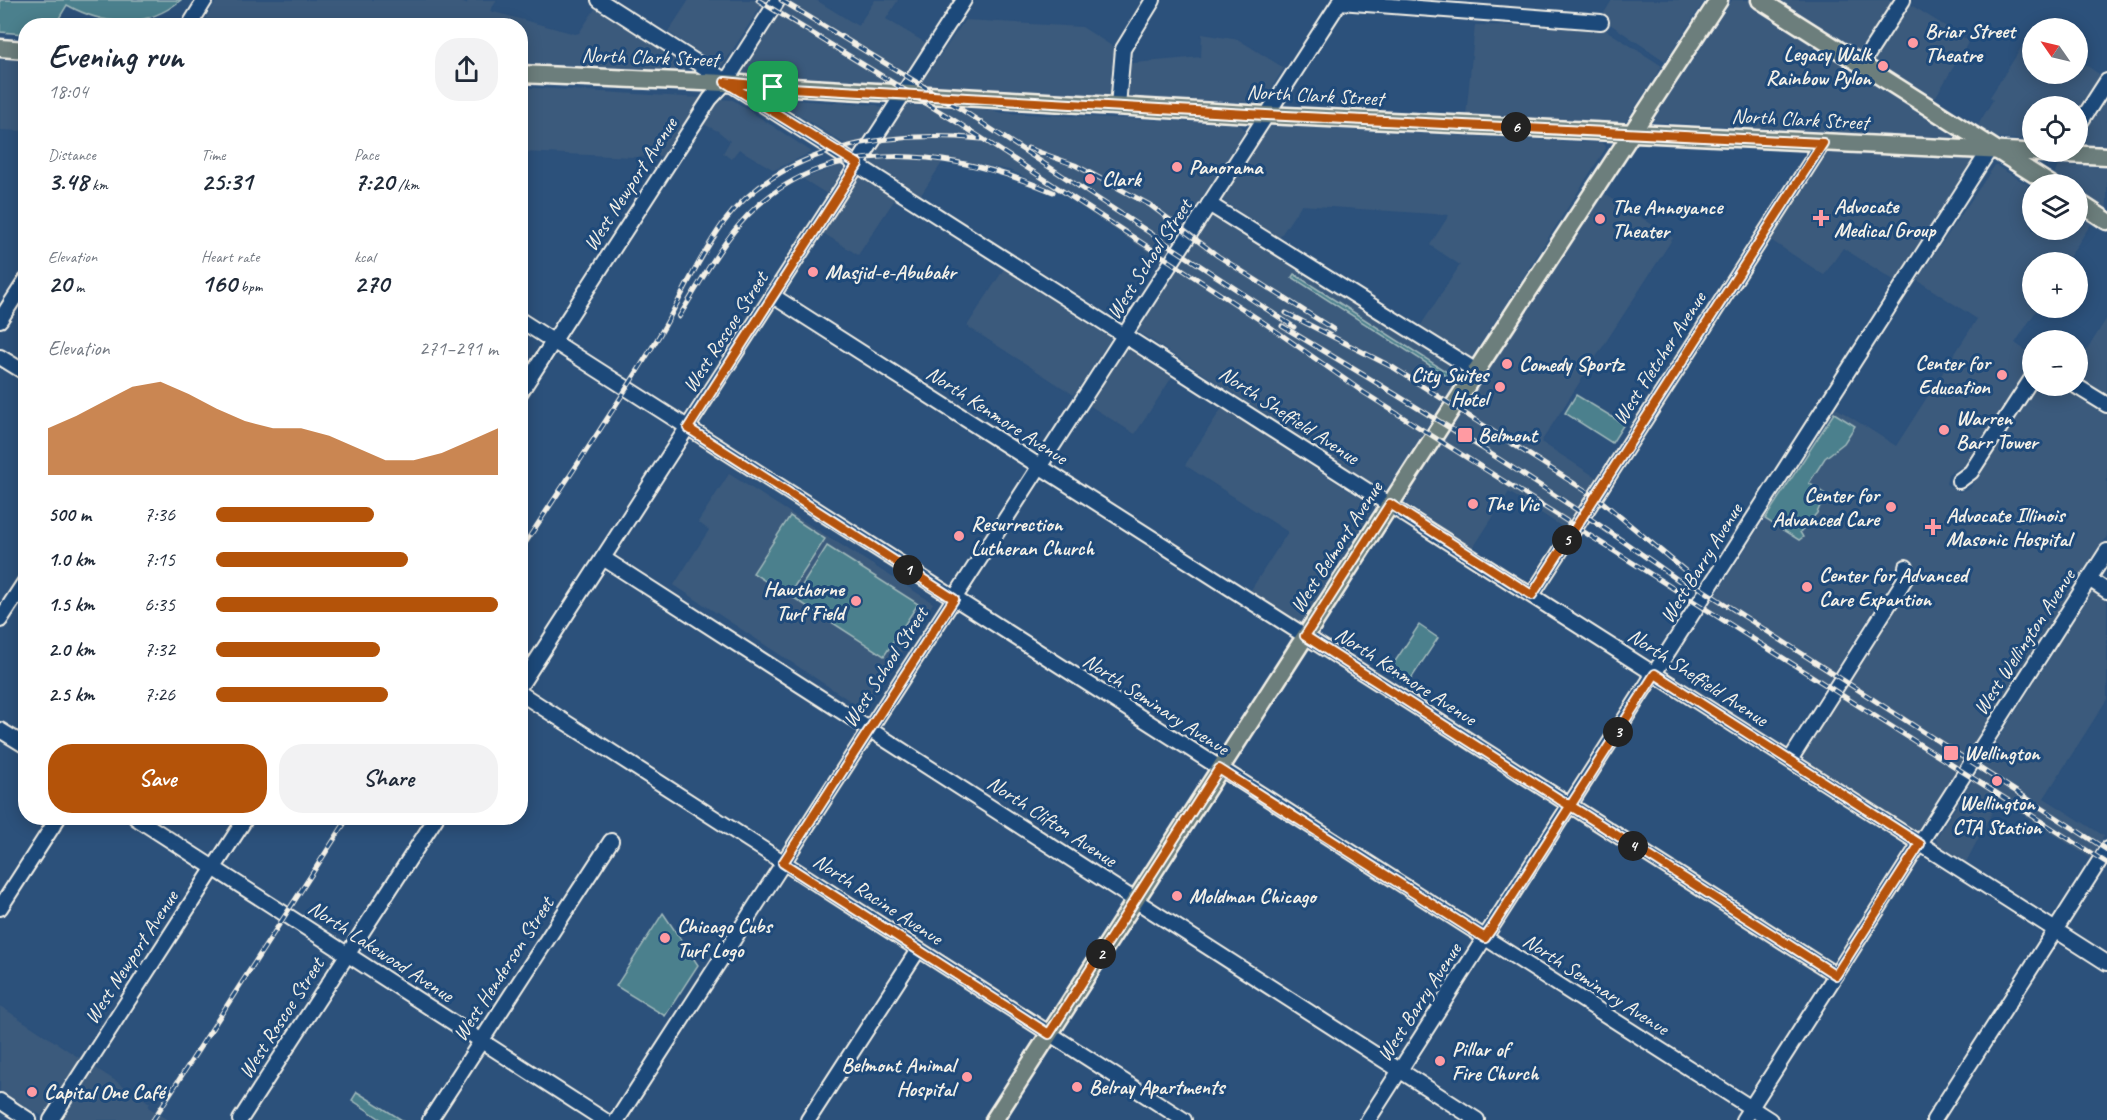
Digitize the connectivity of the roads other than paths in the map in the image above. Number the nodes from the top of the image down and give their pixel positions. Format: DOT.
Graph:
graph roads {
  1 [pos="205,0"];
  2 [pos="599,0"];
  3 [pos="778,0"];
  4 [pos="964,0"];
  5 [pos="1153,0"];
  6 [pos="1719,0"];
  7 [pos="1760,0"];
  8 [pos="1903,0"];
  9 [pos="1340,1"];
  10 [pos="194,18"];
  11 [pos="1601,22"];
  12 [pos="0,48"];
  13 [pos="18,49"];
  14 [pos="1861,65"];
  15 [pos="528,74"];
  16 [pos="2107,81"];
  17 [pos="725,82"];
  18 [pos="903,95"];
  19 [pos="1118,106"];
  20 [pos="2088,110"];
  21 [pos="1266,115"];
  22 [pos="1631,133"];
  23 [pos="1823,143"];
  24 [pos="1990,148"];
  25 [pos="2022,150"];
  26 [pos="2088,155"];
  27 [pos="2107,156"];
  28 [pos="858,164"];
  29 [pos="2033,174"];
  30 [pos="1209,204"];
  31 [pos="2088,209"];
  32 [pos="2107,221"];
  33 [pos="18,292"];
  34 [pos="772,296"];
  35 [pos="0,320"];
  36 [pos="528,325"];
  37 [pos="1125,335"];
  38 [pos="554,342"];
  39 [pos="0,357"];
  40 [pos="18,369"];
  41 [pos="1476,371"];
  42 [pos="528,381"];
  43 [pos="2022,393"];
  44 [pos="2088,393"];
  45 [pos="2107,405"];
  46 [pos="688,428"];
  47 [pos="1039,466"];
  48 [pos="1959,481"];
  49 [pos="1390,504"];
  50 [pos="2107,551"];
  51 [pos="603,558"];
  52 [pos="1906,567"];
  53 [pos="2089,579"];
  54 [pos="2107,591"];
  55 [pos="18,592"];
  56 [pos="1532,595"];
  57 [pos="954,599"];
  58 [pos="0,620"];
  59 [pos="1305,636"];
  60 [pos="528,674"];
  61 [pos="1655,674"];
  62 [pos="528,698"];
  63 [pos="870,729"];
  64 [pos="0,730"];
  65 [pos="18,741"];
  66 [pos="1790,760"];
  67 [pos="1219,769"];
  68 [pos="1570,806"];
  69 [pos="53,825"];
  70 [pos="147,825"];
  71 [pos="242,825"];
  72 [pos="431,825"];
  73 [pos="611,841"];
  74 [pos="1920,844"];
  75 [pos="2107,849"];
  76 [pos="783,863"];
  77 [pos="214,868"];
  78 [pos="1135,900"];
  79 [pos="0,908"];
  80 [pos="2056,930"];
  81 [pos="1485,938"];
  82 [pos="918,950"];
  83 [pos="347,954"];
  84 [pos="2107,963"];
  85 [pos="1836,975"];
  86 [pos="1049,1034"];
  87 [pos="482,1041"];
  88 [pos="1400,1070"];
  89 [pos="0,1101"];
  90 [pos="1750,1108"];
  91 [pos="29,1120"];
  92 [pos="51,1120"];
  93 [pos="240,1120"];
  94 [pos="430,1120"];
  95 [pos="604,1120"];
  96 [pos="617,1120"];
  97 [pos="808,1120"];
  98 [pos="994,1120"];
  99 [pos="1182,1120"];
  100 [pos="1368,1120"];
  101 [pos="1477,1120"];
  102 [pos="1743,1120"];
  103 [pos="1770,1120"];
  104 [pos="1934,1120"];
  1 -- 10 [label="street"];
  2 -- 17 [label="street, North Sheffield Avenue"];
  3 -- 17 [label="street, West Newport Avenue"];
  4 -- 18 [label="street, West Roscoe Street"];
  5 -- 19 [label="street"];
  6 -- 22 [label="main road, West Belmont Avenue"];
  7 -- 14 [label="main road"];
  8 -- 14 [label="street"];
  9 -- 11 [label="street"];
  9 -- 21 [label="street, West School Street"];
  12 -- 13 [label="main road"];
  14 -- 24 [label="main road"];
  15 -- 17 [label="main road, North Clark Street"];
  16 -- 20 [label="street"];
  17 -- 18 [label="main road, North Clark Street"];
  17 -- 28 [label="street, North Sheffield Avenue"];
  17 -- 38 [label="street, West Newport Avenue"];
  18 -- 19 [label="main road, North Clark Street"];
  18 -- 28 [label="street, West Roscoe Street"];
  19 -- 21 [label="main road, North Clark Street"];
  21 -- 22 [label="main road, North Clark Street"];
  21 -- 30 [label="street, West School Street"];
  22 -- 23 [label="main road, North Clark Street"];
  22 -- 41 [label="main road, West Belmont Avenue"];
  23 -- 24 [label="main road, North Clark Street"];
  23 -- 56 [label="street, West Fletcher Avenue"];
  24 -- 25 [label="main road, North Clark Street"];
  24 -- 29 [label="main road"];
  24 -- 61 [label="street, West Barry Avenue"];
  26 -- 27 [label="main road, North Clark Street"];
  28 -- 34 [label="street, West Roscoe Street"];
  28 -- 37 [label="street, North Sheffield Avenue"];
  30 -- 37 [label="street, West School Street"];
  30 -- 41 [label="street"];
  31 -- 32 [label="main road"];
  33 -- 35 [label="street"];
  34 -- 46 [label="street, West Roscoe Street"];
  34 -- 47 [label="street, North Kenmore Avenue"];
  36 -- 38 [label="street, North Seminary Avenue"];
  37 -- 47 [label="street, West School Street"];
  37 -- 49 [label="street, North Sheffield Avenue"];
  38 -- 42 [label="street, West Newport Avenue"];
  38 -- 46 [label="street, North Seminary Avenue"];
  39 -- 40 [label="street"];
  41 -- 49 [label="main road, West Belmont Avenue"];
  43 -- 48 [label="street"];
  44 -- 45 [label="street"];
  46 -- 51 [label="street, West Roscoe Street"];
  46 -- 57 [label="street, North Seminary Avenue"];
  47 -- 57 [label="street, West School Street"];
  47 -- 59 [label="street, North Kenmore Avenue"];
  49 -- 56 [label="street, North Sheffield Avenue"];
  49 -- 59 [label="main road, West Belmont Avenue"];
  50 -- 53 [label="street, West Wellington Avenue"];
  51 -- 60 [label="street, West Roscoe Street"];
  51 -- 63 [label="street, North Clifton Avenue"];
  52 -- 66 [label="street"];
  53 -- 54 [label="street"];
  53 -- 74 [label="street, West Wellington Avenue"];
  55 -- 58 [label="street"];
  56 -- 61 [label="street, North Sheffield Avenue"];
  57 -- 63 [label="street, West School Street"];
  57 -- 67 [label="street, North Seminary Avenue"];
  59 -- 67 [label="main road, West Belmont Avenue"];
  59 -- 68 [label="street, North Kenmore Avenue"];
  61 -- 66 [label="street, North Sheffield Avenue"];
  61 -- 68 [label="street, West Barry Avenue"];
  62 -- 76 [label="street, North Racine Avenue"];
  63 -- 76 [label="street, West School Street"];
  63 -- 78 [label="street, North Clifton Avenue"];
  64 -- 65 [label="street"];
  66 -- 74 [label="street, North Sheffield Avenue"];
  67 -- 78 [label="main road, West Belmont Avenue"];
  67 -- 81 [label="street, North Seminary Avenue"];
  68 -- 81 [label="street, West Barry Avenue"];
  68 -- 85 [label="street, North Kenmore Avenue"];
  69 -- 79 [label="street"];
  70 -- 77 [label="street, North Lakewood Avenue"];
  71 -- 77 [label="street, West Newport Avenue"];
  72 -- 83 [label="street, West Roscoe Street"];
  73 -- 87 [label="street, West Henderson Street"];
  74 -- 80 [label="street, North Sheffield Avenue"];
  74 -- 85 [label="street, West Wellington Avenue"];
  75 -- 80 [label="street"];
  76 -- 82 [label="street, North Racine Avenue"];
  76 -- 96 [label="street, West School Street"];
  77 -- 83 [label="street, North Lakewood Avenue"];
  77 -- 92 [label="street, West Newport Avenue"];
  78 -- 86 [label="main road, West Belmont Avenue"];
  78 -- 88 [label="street, North Clifton Avenue"];
  80 -- 84 [label="street, North Sheffield Avenue"];
  80 -- 104 [label="street"];
  81 -- 88 [label="street, West Barry Avenue"];
  81 -- 90 [label="street, North Seminary Avenue"];
  82 -- 86 [label="street, North Racine Avenue"];
  82 -- 97 [label="street"];
  83 -- 87 [label="street, North Lakewood Avenue"];
  83 -- 93 [label="street, West Roscoe Street"];
  85 -- 90 [label="street, West Wellington Avenue"];
  86 -- 98 [label="main road, West Belmont Avenue"];
  86 -- 99 [label="street, North Racine Avenue"];
  87 -- 94 [label="street, West Henderson Street"];
  87 -- 95 [label="street, North Lakewood Avenue"];
  88 -- 100 [label="street, West Barry Avenue"];
  88 -- 101 [label="street, North Clifton Avenue"];
  89 -- 91 [label="street"];
  90 -- 102 [label="street, West Wellington Avenue"];
  90 -- 103 [label="street, North Seminary Avenue"];
}
